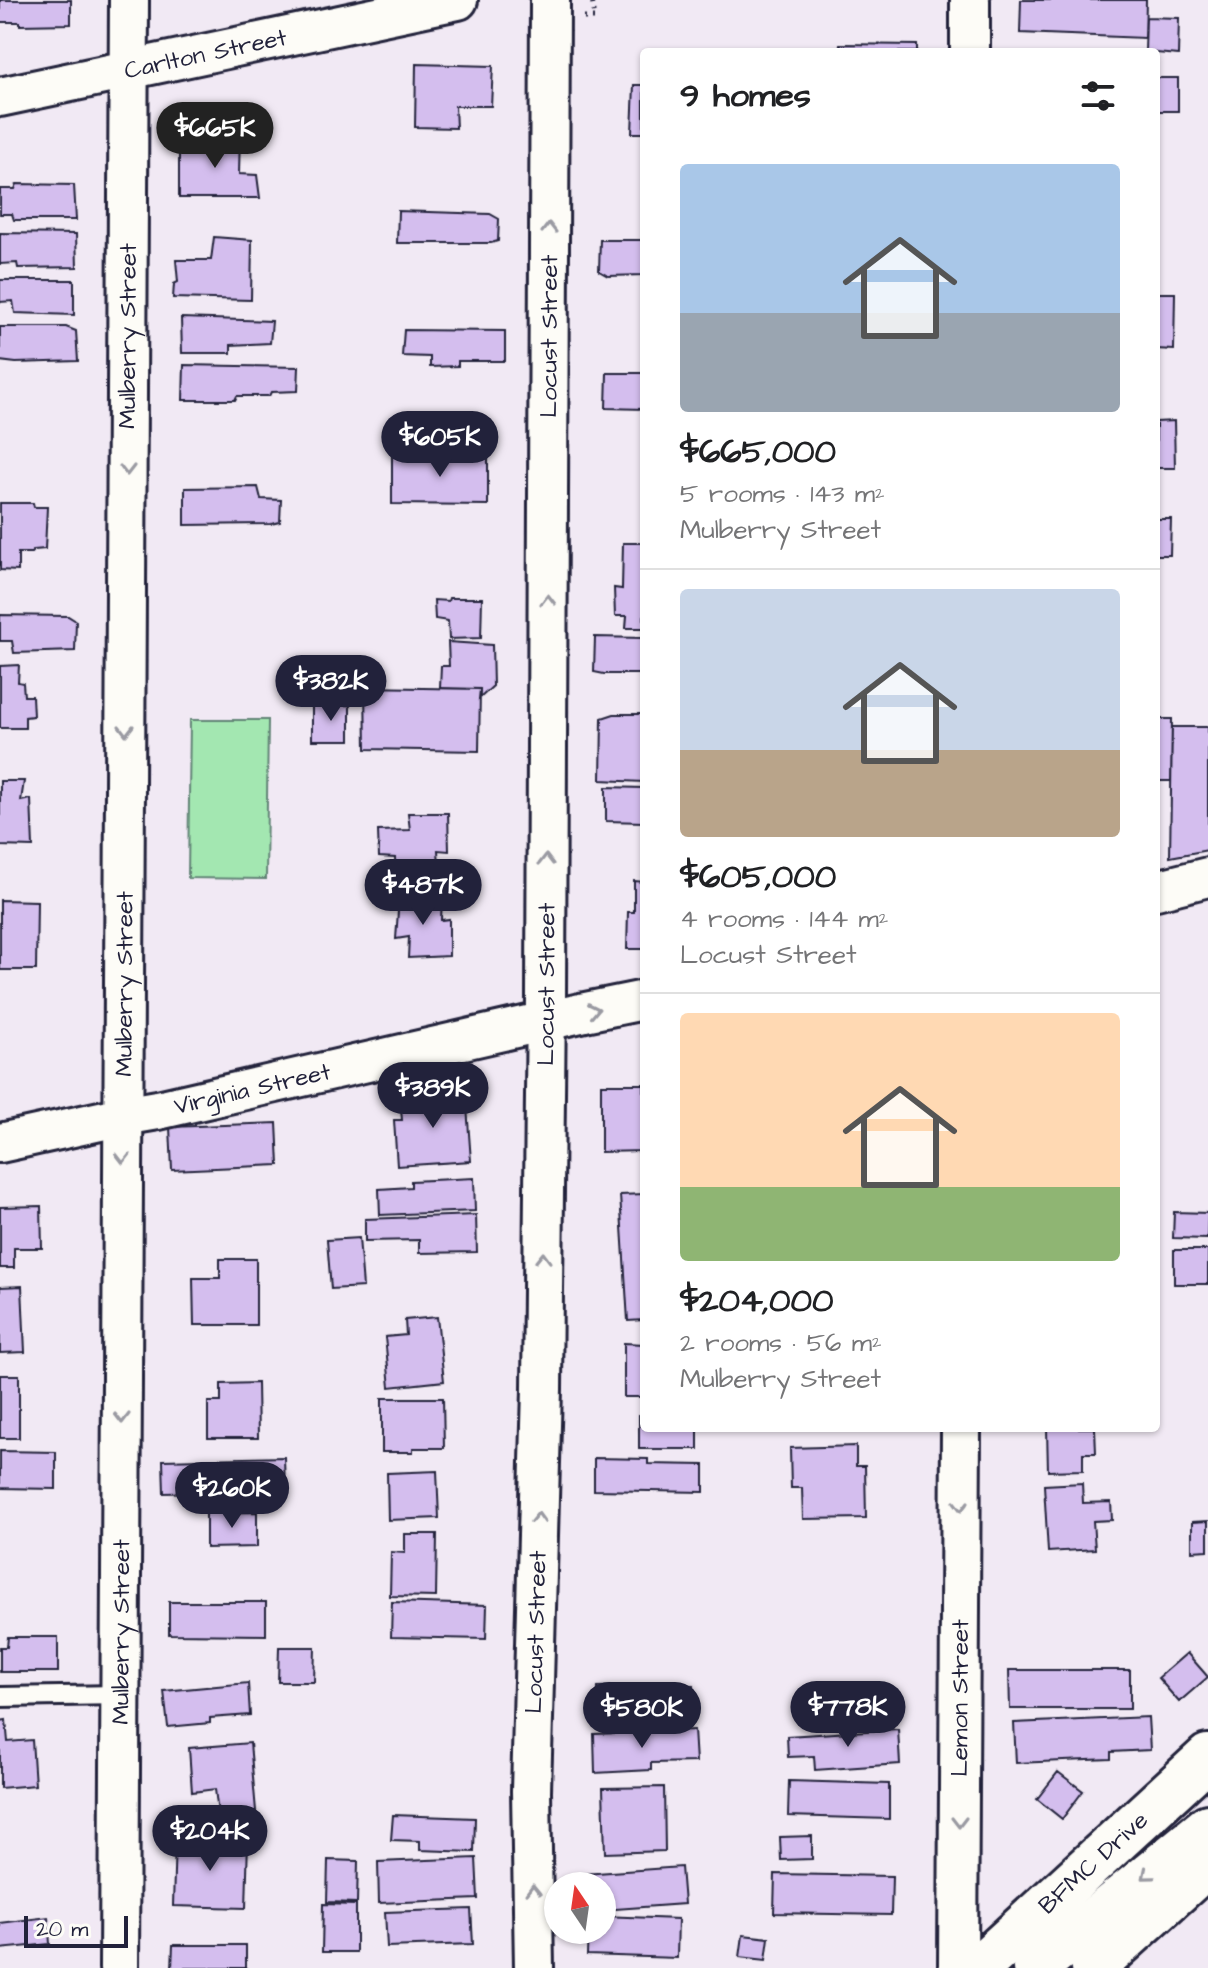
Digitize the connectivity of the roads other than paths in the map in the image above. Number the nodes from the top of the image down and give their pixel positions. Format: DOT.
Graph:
graph roads {
  1 [pos="129,0"];
  2 [pos="458,0"];
  3 [pos="550,0"];
  4 [pos="970,0"];
  5 [pos="970,48"];
  6 [pos="129,70"];
  7 [pos="0,97"];
  8 [pos="1208,877"];
  9 [pos="1160,889"];
  10 [pos="640,1001"];
  11 [pos="545,1022"];
  12 [pos="123,1116"];
  13 [pos="0,1143"];
  14 [pos="961,1432"];
  15 [pos="120,1695"];
  16 [pos="0,1697"];
  17 [pos="1208,1757"];
  18 [pos="1208,1827"];
  19 [pos="1208,1864"];
  20 [pos="119,1968"];
  21 [pos="534,1968"];
  22 [pos="958,1968"];
  23 [pos="978,1968"];
  24 [pos="1035,1968"];
  25 [pos="1093,1968"];
  1 -- 6 [label="street, Mulberry Street"];
  2 -- 6 [label="street, Carlton Street"];
  11 -- 3 [label="street, Locust Street, one-way"];
  4 -- 5 [label="street"];
  6 -- 7 [label="street, Carlton Street"];
  6 -- 12 [label="street, Mulberry Street, one-way"];
  8 -- 9 [label="street"];
  11 -- 10 [label="street, Virginia Street, one-way"];
  11 -- 12 [label="street, Virginia Street"];
  21 -- 11 [label="street, Locust Street, one-way"];
  12 -- 13 [label="street, Virginia Street"];
  12 -- 15 [label="street, Mulberry Street, one-way"];
  14 -- 22 [label="street, Lemon Street, one-way"];
  15 -- 16 [label="lane"];
  15 -- 20 [label="street, Mulberry Street"];
  17 -- 23 [label="main road, BFMC Drive"];
  18 -- 24 [label="main road, one-way"];
  19 -- 25 [label="main road"];
}
